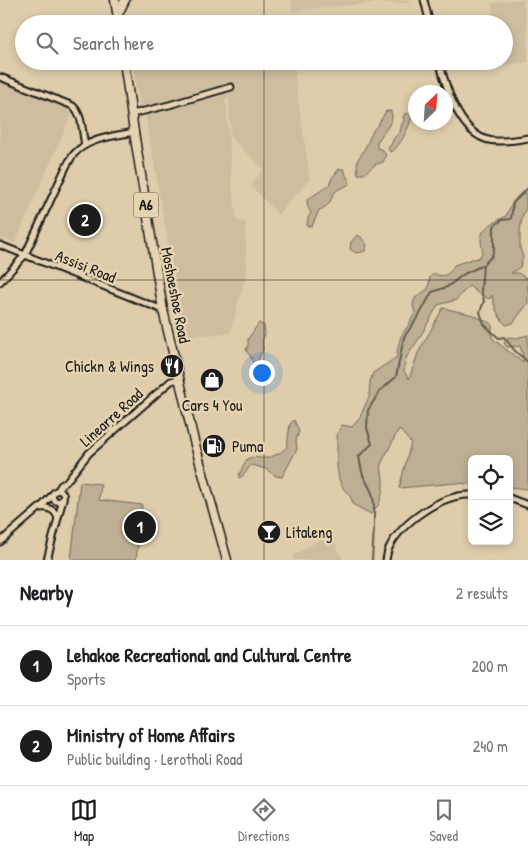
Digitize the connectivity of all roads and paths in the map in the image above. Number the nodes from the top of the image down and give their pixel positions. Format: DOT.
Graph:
graph roads {
  1 [pos="115,0"];
  2 [pos="126,0"];
  3 [pos="424,0"];
  4 [pos="118,14"];
  5 [pos="428,15"];
  6 [pos="125,70"];
  7 [pos="443,70"];
  8 [pos="0,77"];
  9 [pos="231,87"];
  10 [pos="132,114"];
  11 [pos="134,132"];
  12 [pos="528,138"];
  13 [pos="84,145"];
  14 [pos="0,245"];
  15 [pos="25,255"];
  16 [pos="0,282"];
  17 [pos="163,310"];
  18 [pos="179,379"];
  19 [pos="66,482"];
  20 [pos="58,490"];
  21 [pos="468,494"];
  22 [pos="63,497"];
  23 [pos="54,498"];
  24 [pos="513,499"];
  25 [pos="528,505"];
  26 [pos="41,506"];
  27 [pos="57,515"];
  28 [pos="0,542"];
  29 [pos="47,560"];
  30 [pos="227,560"];
  31 [pos="386,560"];
  1 -- 4 [label="main road"];
  2 -- 4 [label="main road"];
  3 -- 5 [label="street"];
  6 -- 10 [label="main road, Moshoeshoe Road / A6"];
  7 -- 12 [label="street"];
  8 -- 13 [label="street"];
  9 -- 10 [label="street"];
  10 -- 11 [label="main road, Moshoeshoe Road / A6"];
  11 -- 13 [label="street"];
  11 -- 17 [label="main road, Moshoeshoe Road / A6"];
  13 -- 15 [label="street"];
  14 -- 15 [label="street, Assisi Road"];
  15 -- 16 [label="street"];
  15 -- 17 [label="street, Assisi Road"];
  17 -- 18 [label="main road, Moshoeshoe Road / A6"];
  18 -- 19 [label="street, Linearre Road"];
  18 -- 30 [label="main road, Moshoeshoe Road / A6"];
  19 -- 20 [label="street, Linearre Road"];
  19 -- 22 [label="street, Linearre Road"];
  20 -- 22 [label="street"];
  20 -- 23 [label="street"];
  21 -- 31 [label="street"];
  22 -- 23 [label="street"];
  22 -- 27 [label="street, Linearre Road"];
  23 -- 26 [label="street"];
  23 -- 27 [label="street"];
  24 -- 25 [label="street"];
  26 -- 27 [label="street"];
  26 -- 28 [label="street"];
  27 -- 29 [label="street"];
}
